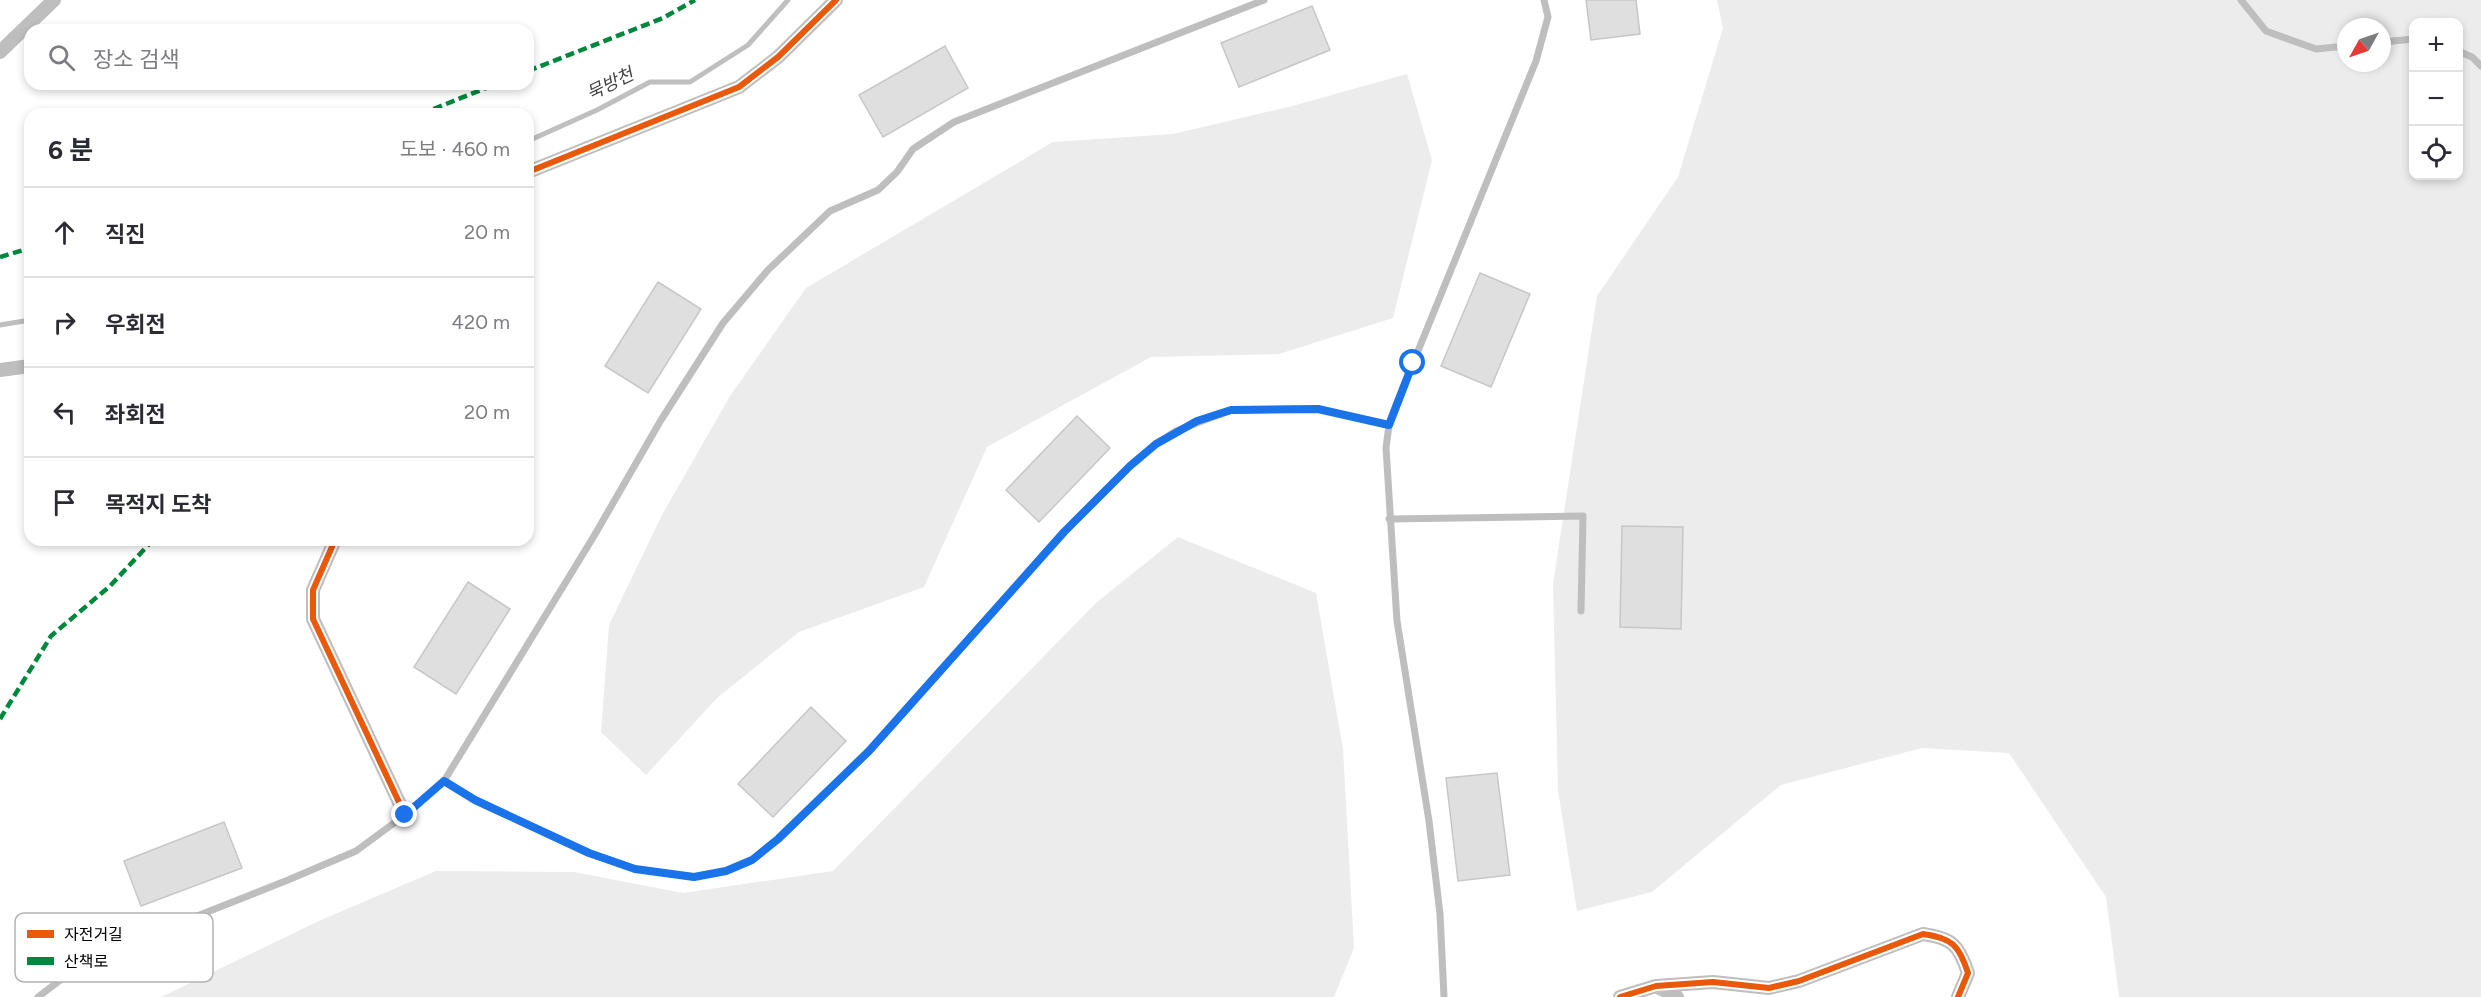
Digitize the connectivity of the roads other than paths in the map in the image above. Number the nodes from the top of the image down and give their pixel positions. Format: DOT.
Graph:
graph roads {
  1 [pos="54,0"];
  2 [pos="836,0"];
  3 [pos="1264,0"];
  4 [pos="1544,0"];
  5 [pos="2241,0"];
  6 [pos="29,24"];
  7 [pos="24,29"];
  8 [pos="2409,39"];
  9 [pos="2391,41"];
  10 [pos="2337,47"];
  11 [pos="0,52"];
  12 [pos="2463,53"];
  13 [pos="2481,66"];
  14 [pos="534,170"];
  15 [pos="24,367"];
  16 [pos="0,370"];
  17 [pos="1389,425"];
  18 [pos="1389,519"];
  19 [pos="332,546"];
  20 [pos="1581,611"];
  21 [pos="444,781"];
  22 [pos="405,815"];
  23 [pos="204,913"];
  24 [pos="58,982"];
  25 [pos="1656,986"];
  26 [pos="38,997"];
  27 [pos="1444,997"];
  28 [pos="1620,997"];
  29 [pos="1677,997"];
  30 [pos="1958,997"];
  1 -- 6 [label="street"];
  2 -- 14 [label="street"];
  3 -- 21 [label="lane"];
  4 -- 17 [label="lane"];
  5 -- 10 [label="lane"];
  7 -- 11 [label="street"];
  8 -- 9 [label="lane"];
  12 -- 13 [label="lane"];
  15 -- 16 [label="street"];
  17 -- 18 [label="lane"];
  17 -- 21 [label="lane"];
  18 -- 20 [label="lane"];
  18 -- 27 [label="lane"];
  19 -- 22 [label="street"];
  21 -- 22 [label="lane"];
  22 -- 23 [label="lane"];
  24 -- 26 [label="lane"];
  25 -- 28 [label="street"];
  25 -- 29 [label="street"];
  25 -- 30 [label="street"];
}
